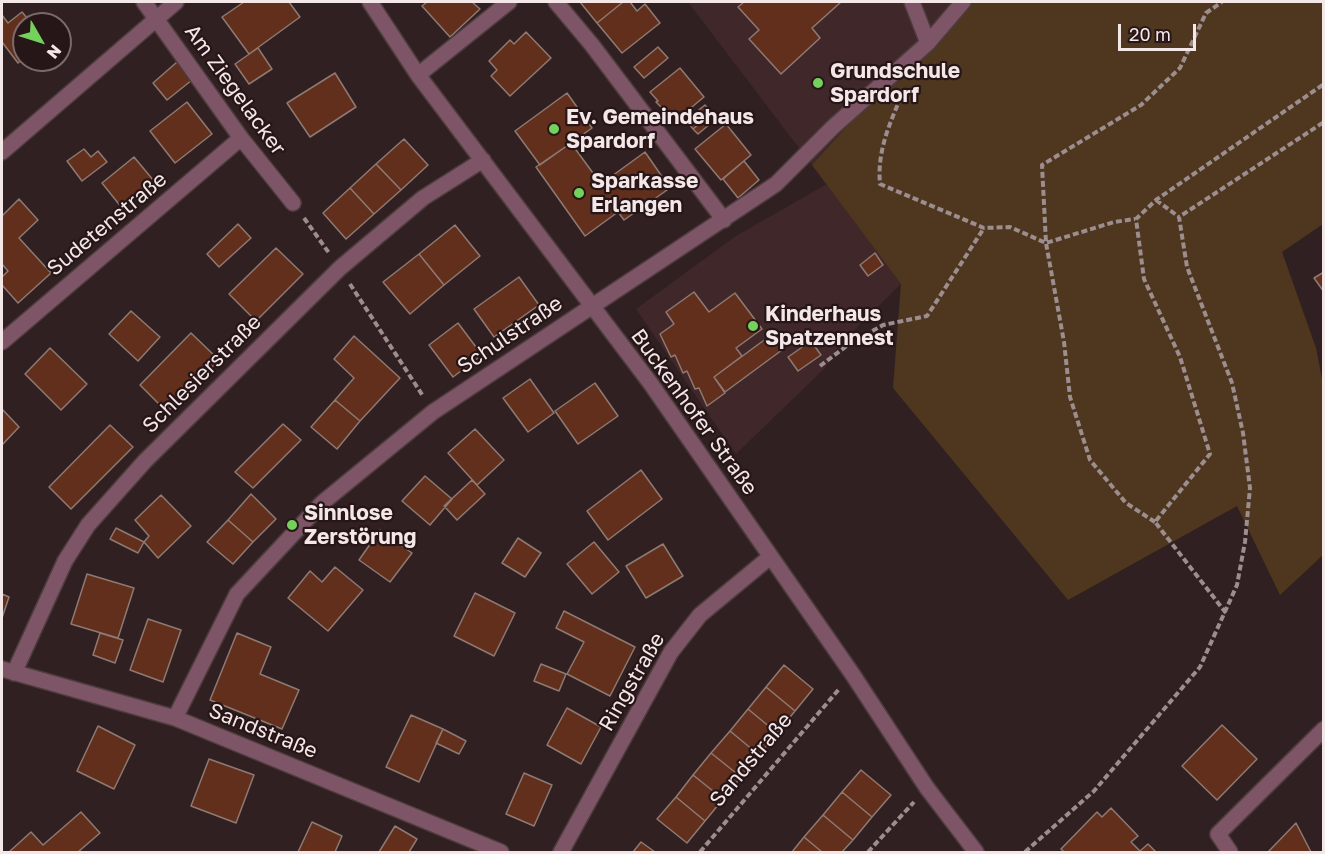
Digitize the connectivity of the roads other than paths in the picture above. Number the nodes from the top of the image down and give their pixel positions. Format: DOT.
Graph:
graph roads {
  1 [pos="144,2"];
  2 [pos="176,2"];
  3 [pos="370,2"];
  4 [pos="509,2"];
  5 [pos="556,2"];
  6 [pos="912,2"];
  7 [pos="963,2"];
  8 [pos="156,18"];
  9 [pos="928,43"];
  10 [pos="418,75"];
  11 [pos="241,138"];
  12 [pos="2,152"];
  13 [pos="483,159"];
  14 [pos="293,203"];
  15 [pos="724,220"];
  16 [pos="590,306"];
  17 [pos="2,342"];
  18 [pos="770,557"];
  19 [pos="8,671"];
  20 [pos="175,718"];
  21 [pos="1323,729"];
  22 [pos="501,852"];
  23 [pos="561,852"];
  24 [pos="976,852"];
  25 [pos="1230,852"];
  1 -- 8 [label="street, Am Ziegelacker"];
  2 -- 8 [label="street"];
  3 -- 10 [label="street, Buckenhofer Straße"];
  4 -- 10 [label="street"];
  5 -- 15 [label="street"];
  6 -- 9 [label="street"];
  7 -- 9 [label="street, Schulstraße"];
  8 -- 11 [label="street, Am Ziegelacker"];
  8 -- 12 [label="street"];
  9 -- 15 [label="street, Schulstraße"];
  10 -- 13 [label="street, Buckenhofer Straße"];
  11 -- 14 [label="street, Am Ziegelacker"];
  11 -- 17 [label="street, Sudetenstraße"];
  13 -- 16 [label="street, Buckenhofer Straße"];
  13 -- 19 [label="street, Schlesierstraße"];
  15 -- 16 [label="street, Schulstraße"];
  16 -- 18 [label="street, Buckenhofer Straße"];
  16 -- 20 [label="street, Schulstraße"];
  18 -- 23 [label="street, Ringstraße"];
  18 -- 24 [label="street, Buckenhofer Straße"];
  19 -- 20 [label="street, Sandstraße"];
  20 -- 22 [label="street, Sandstraße"];
  21 -- 25 [label="street"];
}
